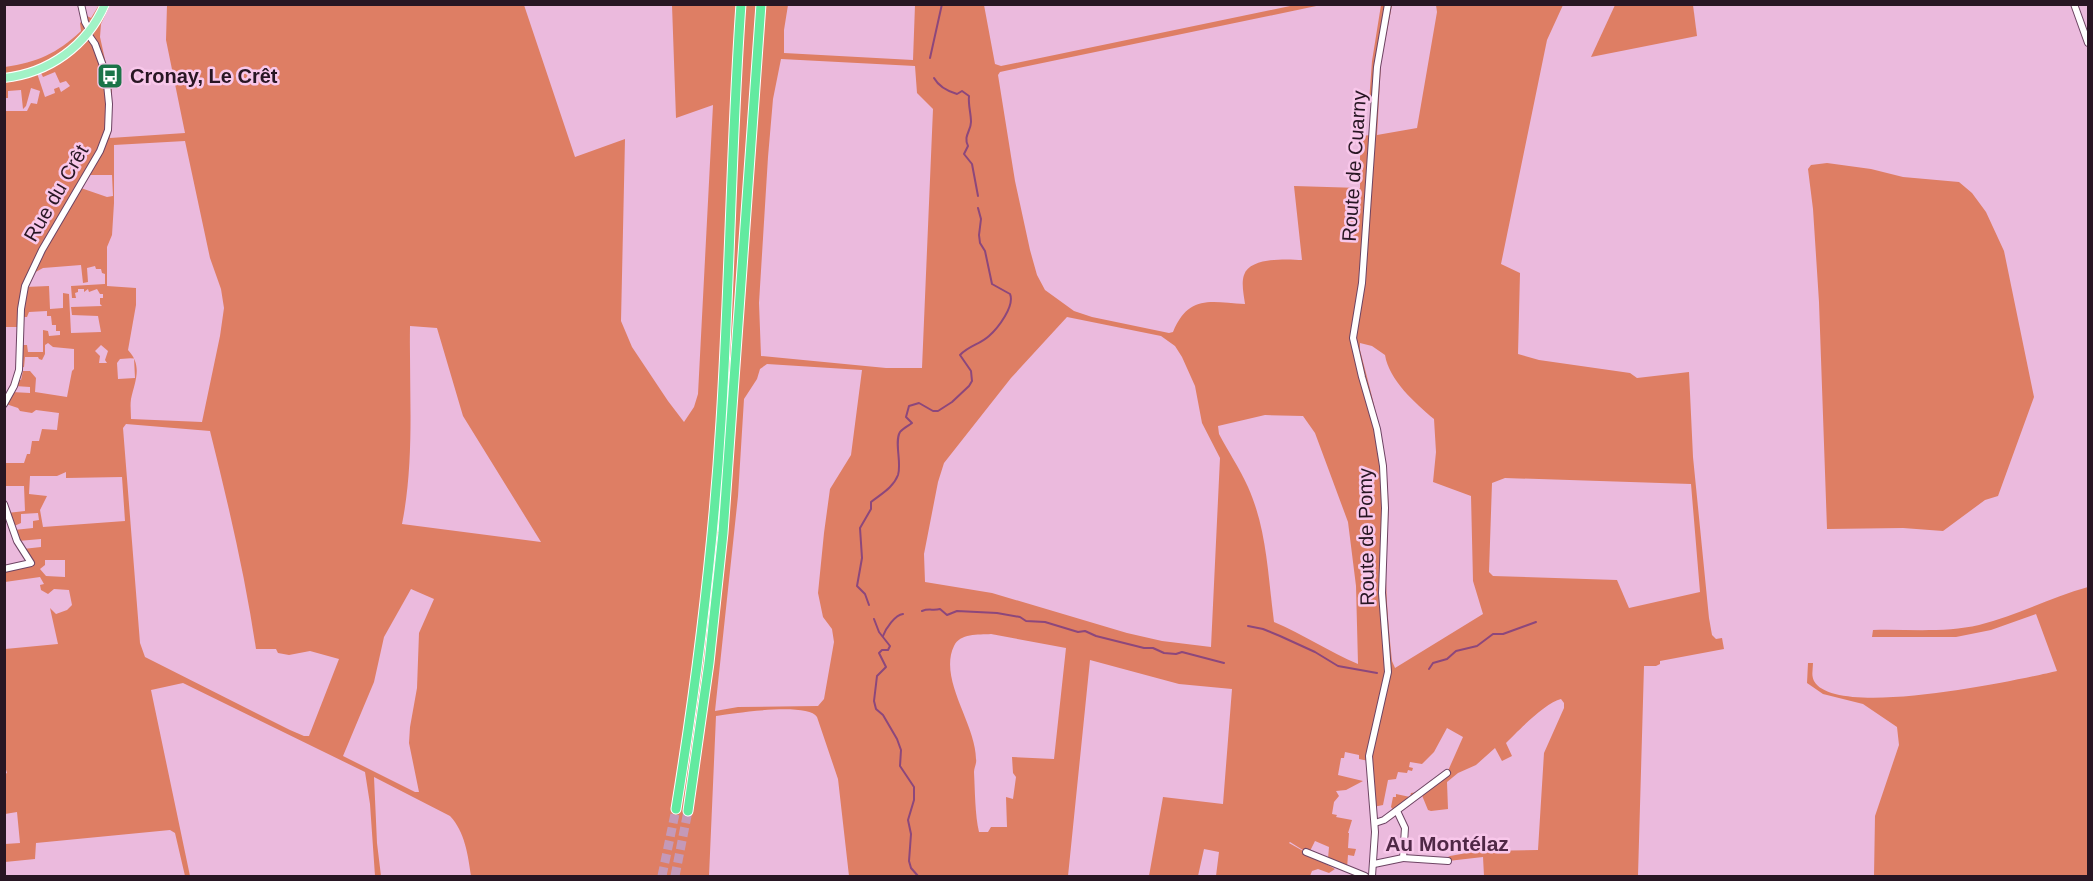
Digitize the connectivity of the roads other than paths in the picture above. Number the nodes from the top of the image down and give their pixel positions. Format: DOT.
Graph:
graph roads {
  1 [pos="81,4"];
  2 [pos="105,4"];
  3 [pos="741,4"];
  4 [pos="761,4"];
  5 [pos="1388,4"];
  6 [pos="2074,4"];
  7 [pos="89,32"];
  8 [pos="2088,43"];
  9 [pos="4,78"];
  10 [pos="1354,330"];
  11 [pos="4,404"];
  12 [pos="4,504"];
  13 [pos="4,569"];
  14 [pos="1448,773"];
  15 [pos="676,808"];
  16 [pos="687,811"];
  17 [pos="1397,811"];
  18 [pos="1375,823"];
  19 [pos="1306,852"];
  20 [pos="1403,858"];
  21 [pos="1448,861"];
  22 [pos="1374,864"];
  23 [pos="1365,876"];
  24 [pos="1372,876"];
  1 -- 7 [label="street, Rue du Crêt"];
  2 -- 7 [label="main road"];
  3 -- 15 [label="highway"];
  4 -- 16 [label="highway"];
  5 -- 10 [label="street, Route de Cuarny"];
  6 -- 8 [label="street"];
  7 -- 9 [label="main road"];
  7 -- 11 [label="street, Rue du Crêt"];
  10 -- 18 [label="street, Route de Pomy"];
  12 -- 13 [label="street"];
  14 -- 17 [label="street"];
  17 -- 18 [label="street"];
  17 -- 20 [label="street"];
  18 -- 22 [label="street, Route de Pomy"];
  19 -- 23 [label="street"];
  20 -- 21 [label="street"];
  20 -- 22 [label="street"];
  22 -- 24 [label="street, Route de Pomy"];
}
